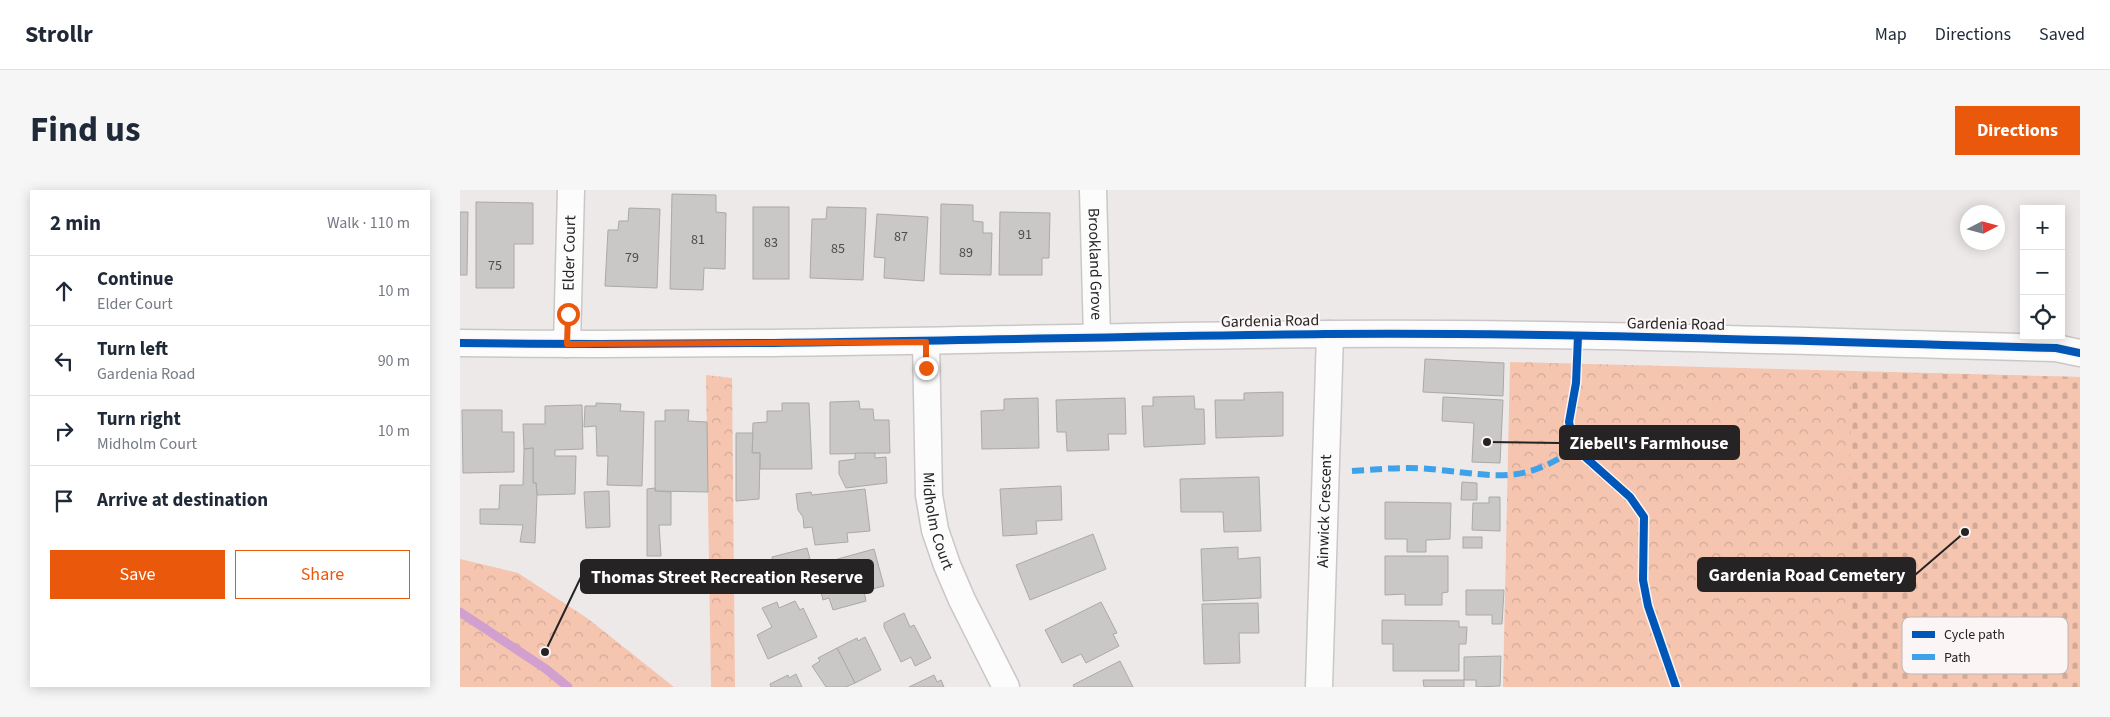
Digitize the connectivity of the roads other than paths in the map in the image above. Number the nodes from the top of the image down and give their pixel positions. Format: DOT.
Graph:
graph roads {
  1 [pos="570,190"];
  2 [pos="1093,190"];
  3 [pos="1330,334"];
  4 [pos="1097,337"];
  5 [pos="926,342"];
  6 [pos="460,343"];
  7 [pos="567,344"];
  8 [pos="2072,348"];
  9 [pos="1006,687"];
  10 [pos="1320,687"];
  1 -- 7 [label="street, Elder Court"];
  2 -- 4 [label="street, Brookland Grove"];
  3 -- 4 [label="street, Gardenia Road"];
  3 -- 8 [label="street, Gardenia Road"];
  3 -- 10 [label="street, Ainwick Crescent"];
  4 -- 5 [label="street, Gardenia Road"];
  5 -- 7 [label="street, Gardenia Road"];
  5 -- 9 [label="street, Midholm Court"];
  6 -- 7 [label="street, Gardenia Road"];
}
